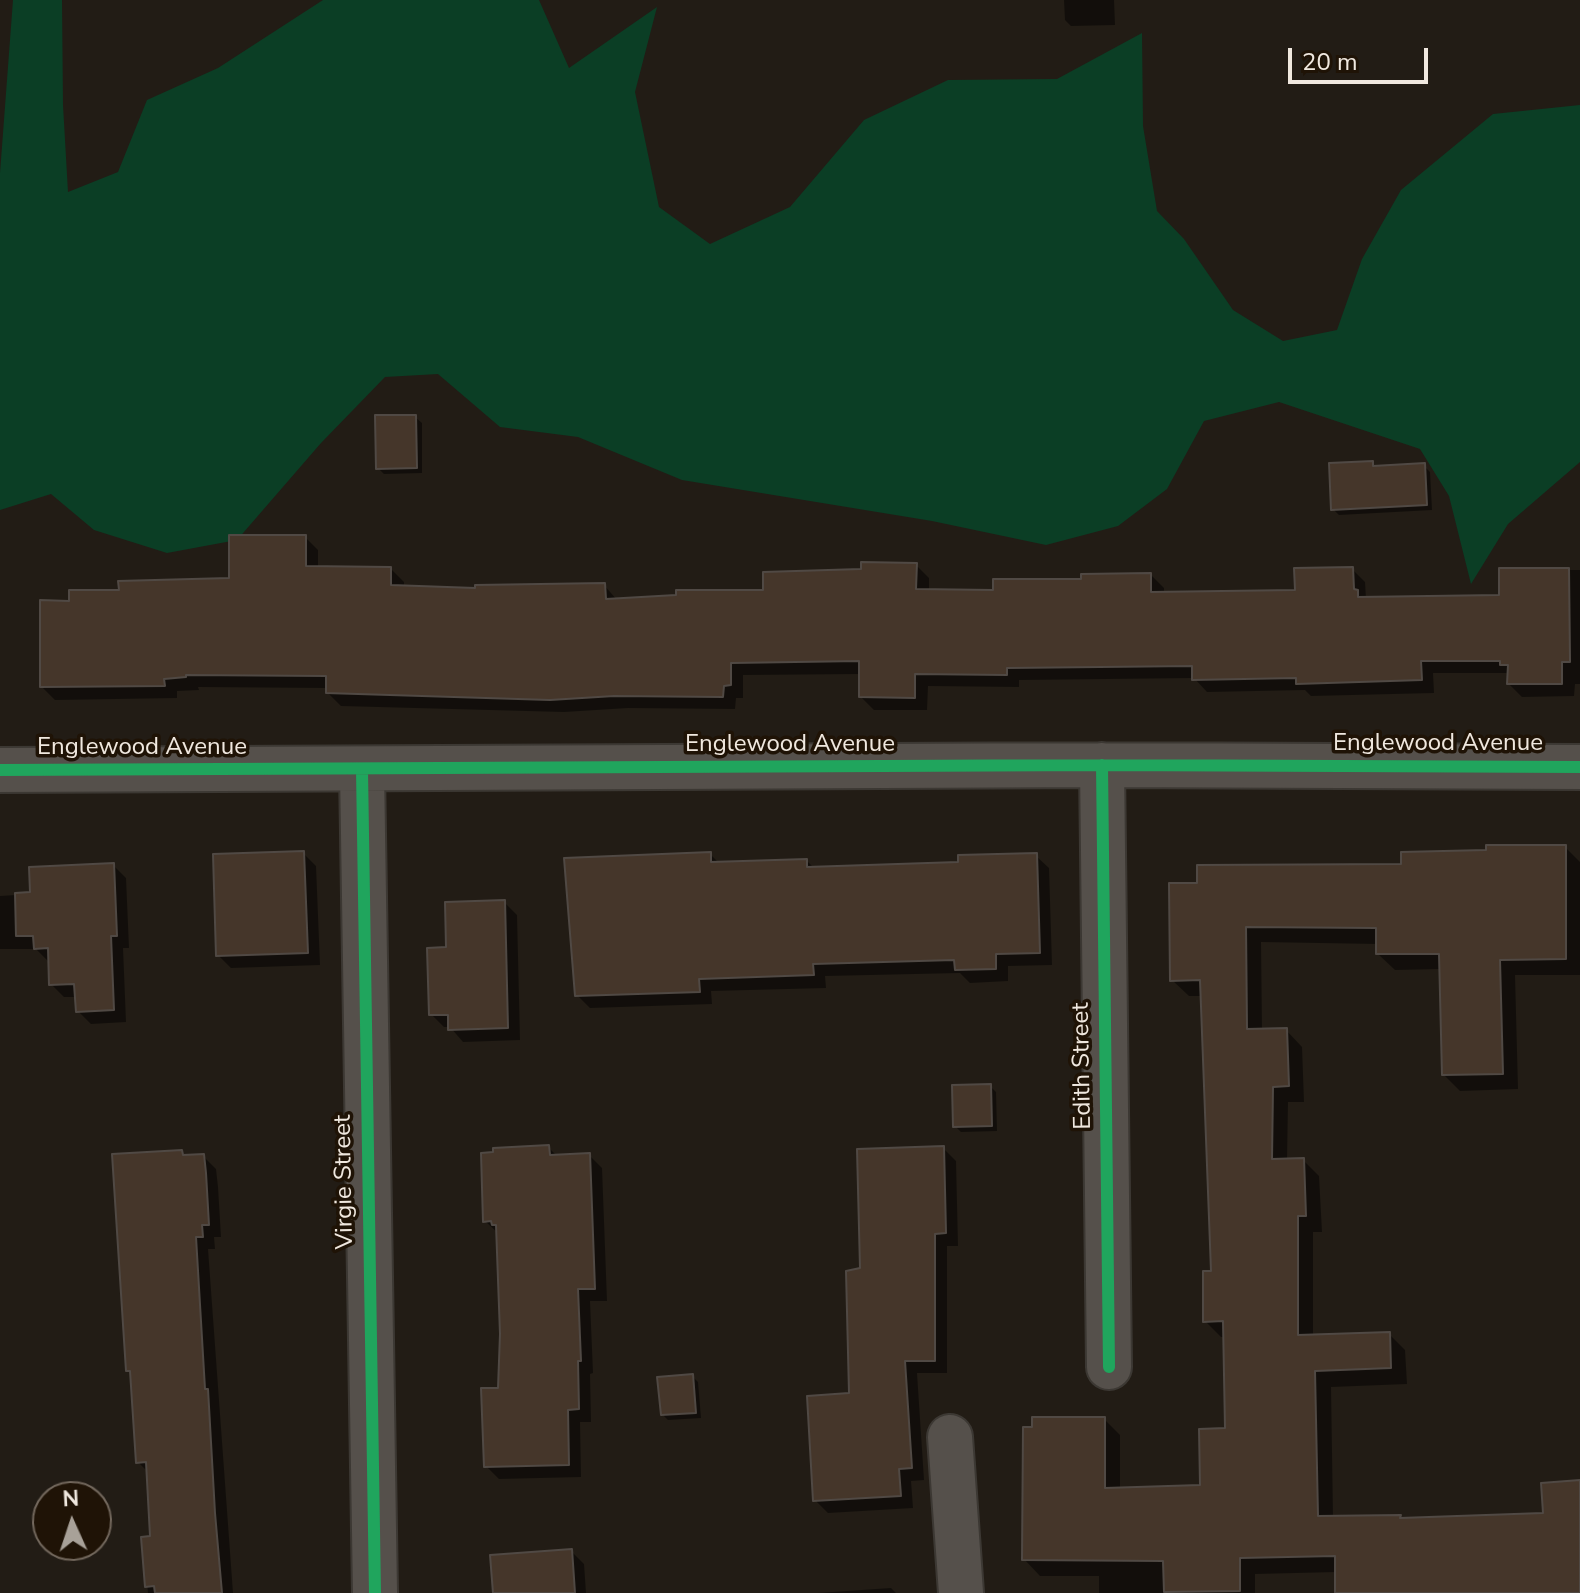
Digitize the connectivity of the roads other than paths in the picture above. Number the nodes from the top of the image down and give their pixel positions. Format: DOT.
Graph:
graph roads {
  1 [pos="1102,765"];
  2 [pos="1580,767"];
  3 [pos="0,770"];
  4 [pos="362,770"];
  5 [pos="1109,1367"];
  6 [pos="950,1437"];
  7 [pos="375,1593"];
  8 [pos="961,1593"];
  1 -- 2 [label="street, Englewood Avenue"];
  1 -- 4 [label="street, Englewood Avenue"];
  1 -- 5 [label="street, Edith Street"];
  3 -- 4 [label="street, Englewood Avenue"];
  4 -- 7 [label="street, Virgie Street"];
  6 -- 8 [label="street"];
}
